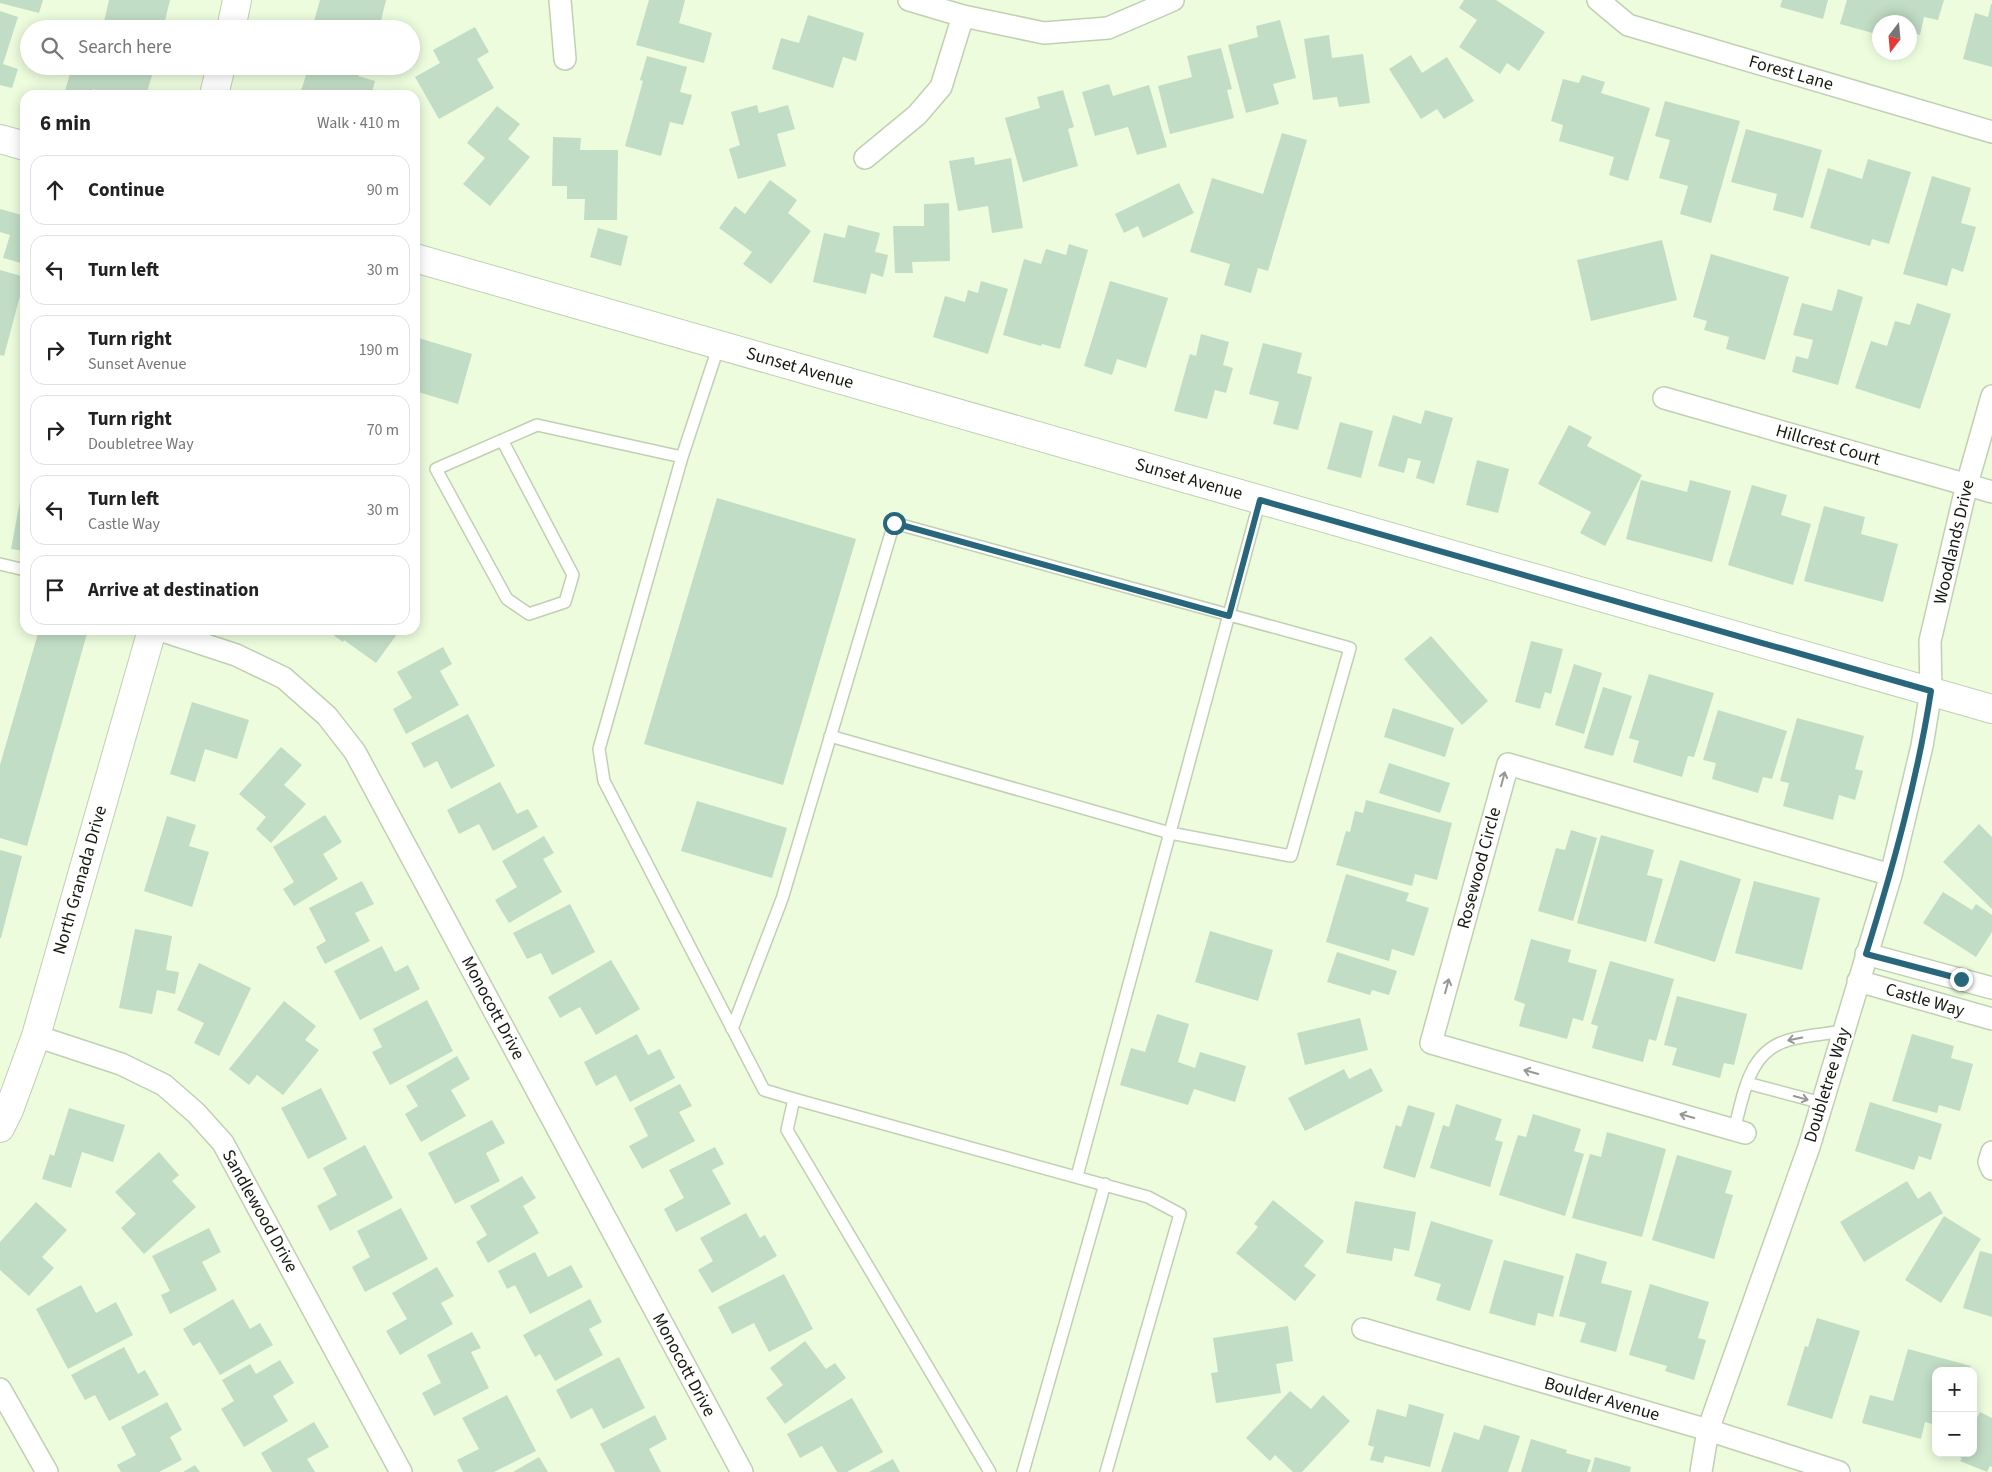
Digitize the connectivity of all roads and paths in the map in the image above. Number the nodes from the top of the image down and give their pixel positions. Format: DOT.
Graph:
graph roads {
  1 [pos="237,0"];
  2 [pos="560,0"];
  3 [pos="909,0"];
  4 [pos="1172,0"];
  5 [pos="1598,0"];
  6 [pos="963,16"];
  7 [pos="233,20"];
  8 [pos="565,59"];
  9 [pos="220,75"];
  10 [pos="215,90"];
  11 [pos="1992,132"];
  12 [pos="0,139"];
  13 [pos="20,145"];
  14 [pos="865,158"];
  15 [pos="420,259"];
  16 [pos="719,345"];
  17 [pos="1992,396"];
  18 [pos="1664,398"];
  19 [pos="502,440"];
  20 [pos="682,457"];
  21 [pos="1967,484"];
  22 [pos="1992,492"];
  23 [pos="1260,500"];
  24 [pos="0,564"];
  25 [pos="20,569"];
  26 [pos="1229,616"];
  27 [pos="151,635"];
  28 [pos="175,635"];
  29 [pos="1931,691"];
  30 [pos="1992,709"];
  31 [pos="830,736"];
  32 [pos="1170,834"];
  33 [pos="1891,875"];
  34 [pos="1866,954"];
  35 [pos="1858,981"];
  36 [pos="1992,988"];
  37 [pos="1992,1020"];
  38 [pos="732,1029"];
  39 [pos="1843,1031"];
  40 [pos="36,1036"];
  41 [pos="1747,1083"];
  42 [pos="794,1099"];
  43 [pos="1822,1103"];
  44 [pos="0,1128"];
  45 [pos="1740,1131"];
  46 [pos="1992,1152"];
  47 [pos="1992,1169"];
  48 [pos="1077,1176"];
  49 [pos="1105,1184"];
  50 [pos="1363,1329"];
  51 [pos="0,1389"];
  52 [pos="1708,1430"];
  53 [pos="47,1472"];
  54 [pos="401,1472"];
  55 [pos="742,1472"];
  56 [pos="990,1472"];
  57 [pos="1022,1472"];
  58 [pos="1106,1472"];
  59 [pos="1702,1472"];
  60 [pos="1839,1472"];
  1 -- 7 [label="main road"];
  2 -- 8 [label="street"];
  3 -- 6 [label="street"];
  4 -- 6 [label="street"];
  5 -- 11 [label="street, Forest Lane"];
  6 -- 14 [label="street"];
  9 -- 10 [label="main road"];
  12 -- 13 [label="main road"];
  15 -- 16 [label="main road, Sunset Avenue"];
  16 -- 20 [label="lane"];
  16 -- 23 [label="main road, Sunset Avenue"];
  17 -- 21 [label="street, Woodlands Drive"];
  18 -- 21 [label="street, Hillcrest Court"];
  19 -- 19 [label="lane"];
  19 -- 20 [label="lane"];
  20 -- 38 [label="lane"];
  21 -- 22 [label="street, Hillcrest Court"];
  21 -- 29 [label="street, Woodlands Drive"];
  23 -- 26 [label="lane"];
  23 -- 29 [label="main road, Sunset Avenue"];
  24 -- 25 [label="lane"];
  26 -- 31 [label="lane"];
  26 -- 32 [label="lane"];
  26 -- 32 [label="lane"];
  27 -- 40 [label="main road, North Granada Drive"];
  28 -- 55 [label="street, Monocott Drive"];
  29 -- 30 [label="main road, Sunset Avenue"];
  29 -- 33 [label="street, Doubletree Way"];
  31 -- 32 [label="lane"];
  31 -- 38 [label="lane"];
  32 -- 48 [label="lane"];
  33 -- 34 [label="street, Doubletree Way"];
  45 -- 33 [label="street, Rosewood Circle, one-way"];
  34 -- 35 [label="street, Doubletree Way"];
  34 -- 36 [label="street, Castle Way"];
  35 -- 37 [label="street, Castle Way"];
  35 -- 39 [label="street, Doubletree Way"];
  38 -- 42 [label="lane"];
  39 -- 41 [label="lane, one-way"];
  39 -- 43 [label="street, Doubletree Way"];
  40 -- 44 [label="main road, North Granada Drive"];
  40 -- 54 [label="street, Sandlewood Drive"];
  41 -- 43 [label="lane, one-way"];
  41 -- 45 [label="lane"];
  42 -- 48 [label="lane"];
  42 -- 56 [label="lane"];
  43 -- 52 [label="street, Doubletree Way"];
  46 -- 47 [label="street"];
  48 -- 49 [label="lane"];
  49 -- 57 [label="lane"];
  49 -- 58 [label="lane"];
  50 -- 52 [label="street, Boulder Avenue"];
  51 -- 53 [label="street"];
  52 -- 59 [label="street, Doubletree Way"];
  52 -- 60 [label="street, Boulder Avenue"];
}
